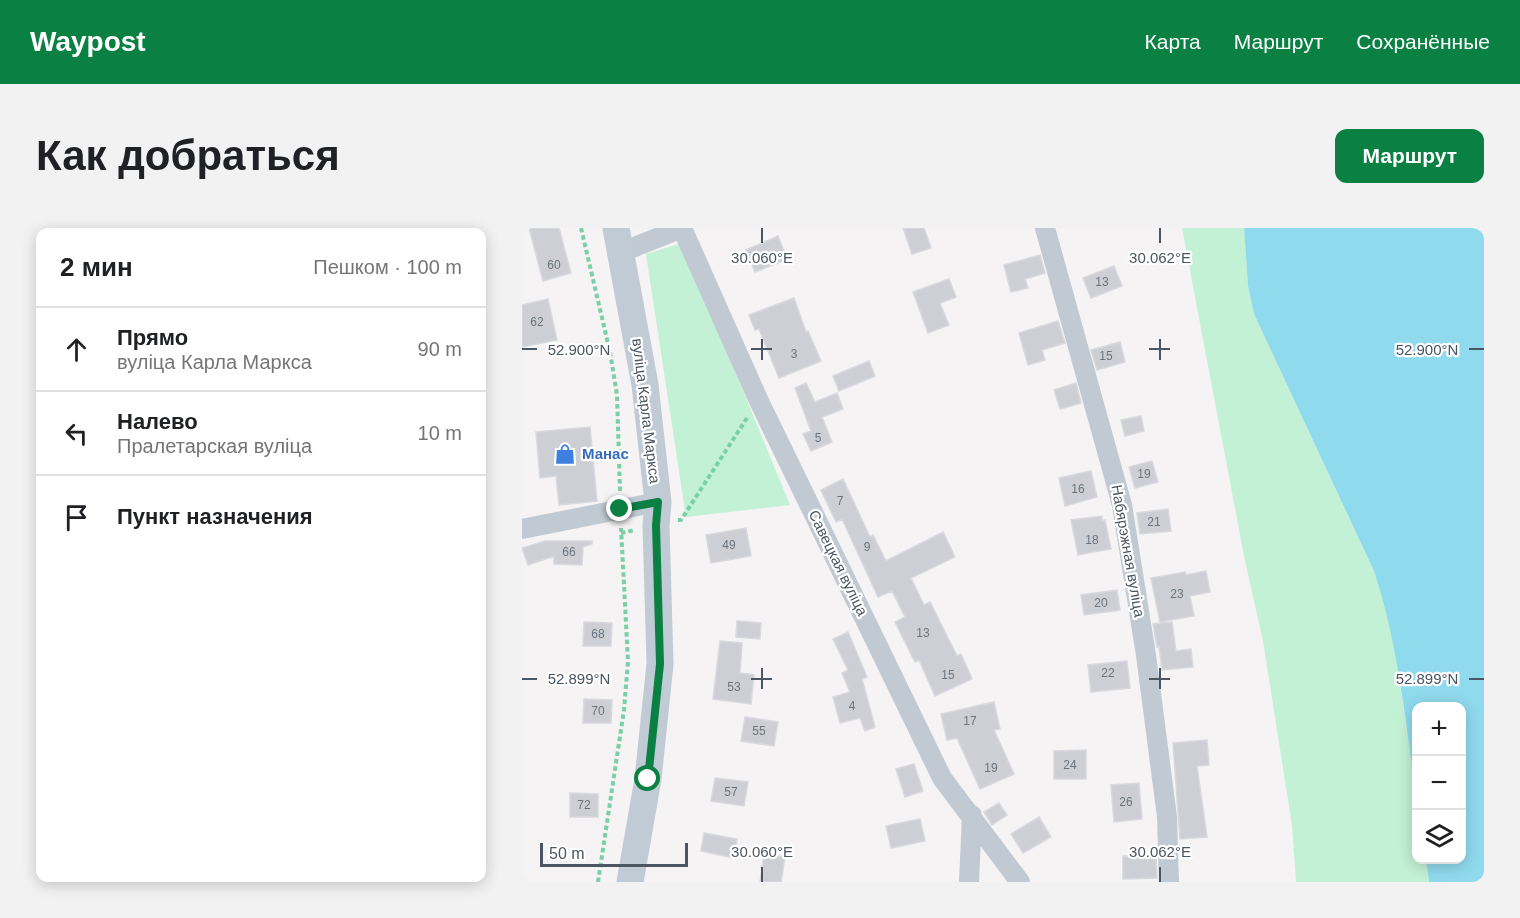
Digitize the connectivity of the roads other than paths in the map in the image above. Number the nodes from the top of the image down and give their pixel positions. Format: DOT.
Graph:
graph roads {
  1 [pos="682,228"];
  2 [pos="1045,228"];
  3 [pos="619,240"];
  4 [pos="658,502"];
  5 [pos="522,529"];
  6 [pos="972,815"];
  7 [pos="630,882"];
  8 [pos="969,882"];
  9 [pos="1020,882"];
  10 [pos="1169,882"];
  1 -- 3 [label="street"];
  1 -- 6 [label="street, Савецкая вуліца"];
  2 -- 10 [label="street, Набярэжная вуліца"];
  3 -- 4 [label="main road, вуліца Карла Маркса"];
  4 -- 5 [label="street"];
  4 -- 7 [label="main road, вуліца Карла Маркса"];
  6 -- 8 [label="street"];
  6 -- 9 [label="street, Савецкая вуліца"];
}
